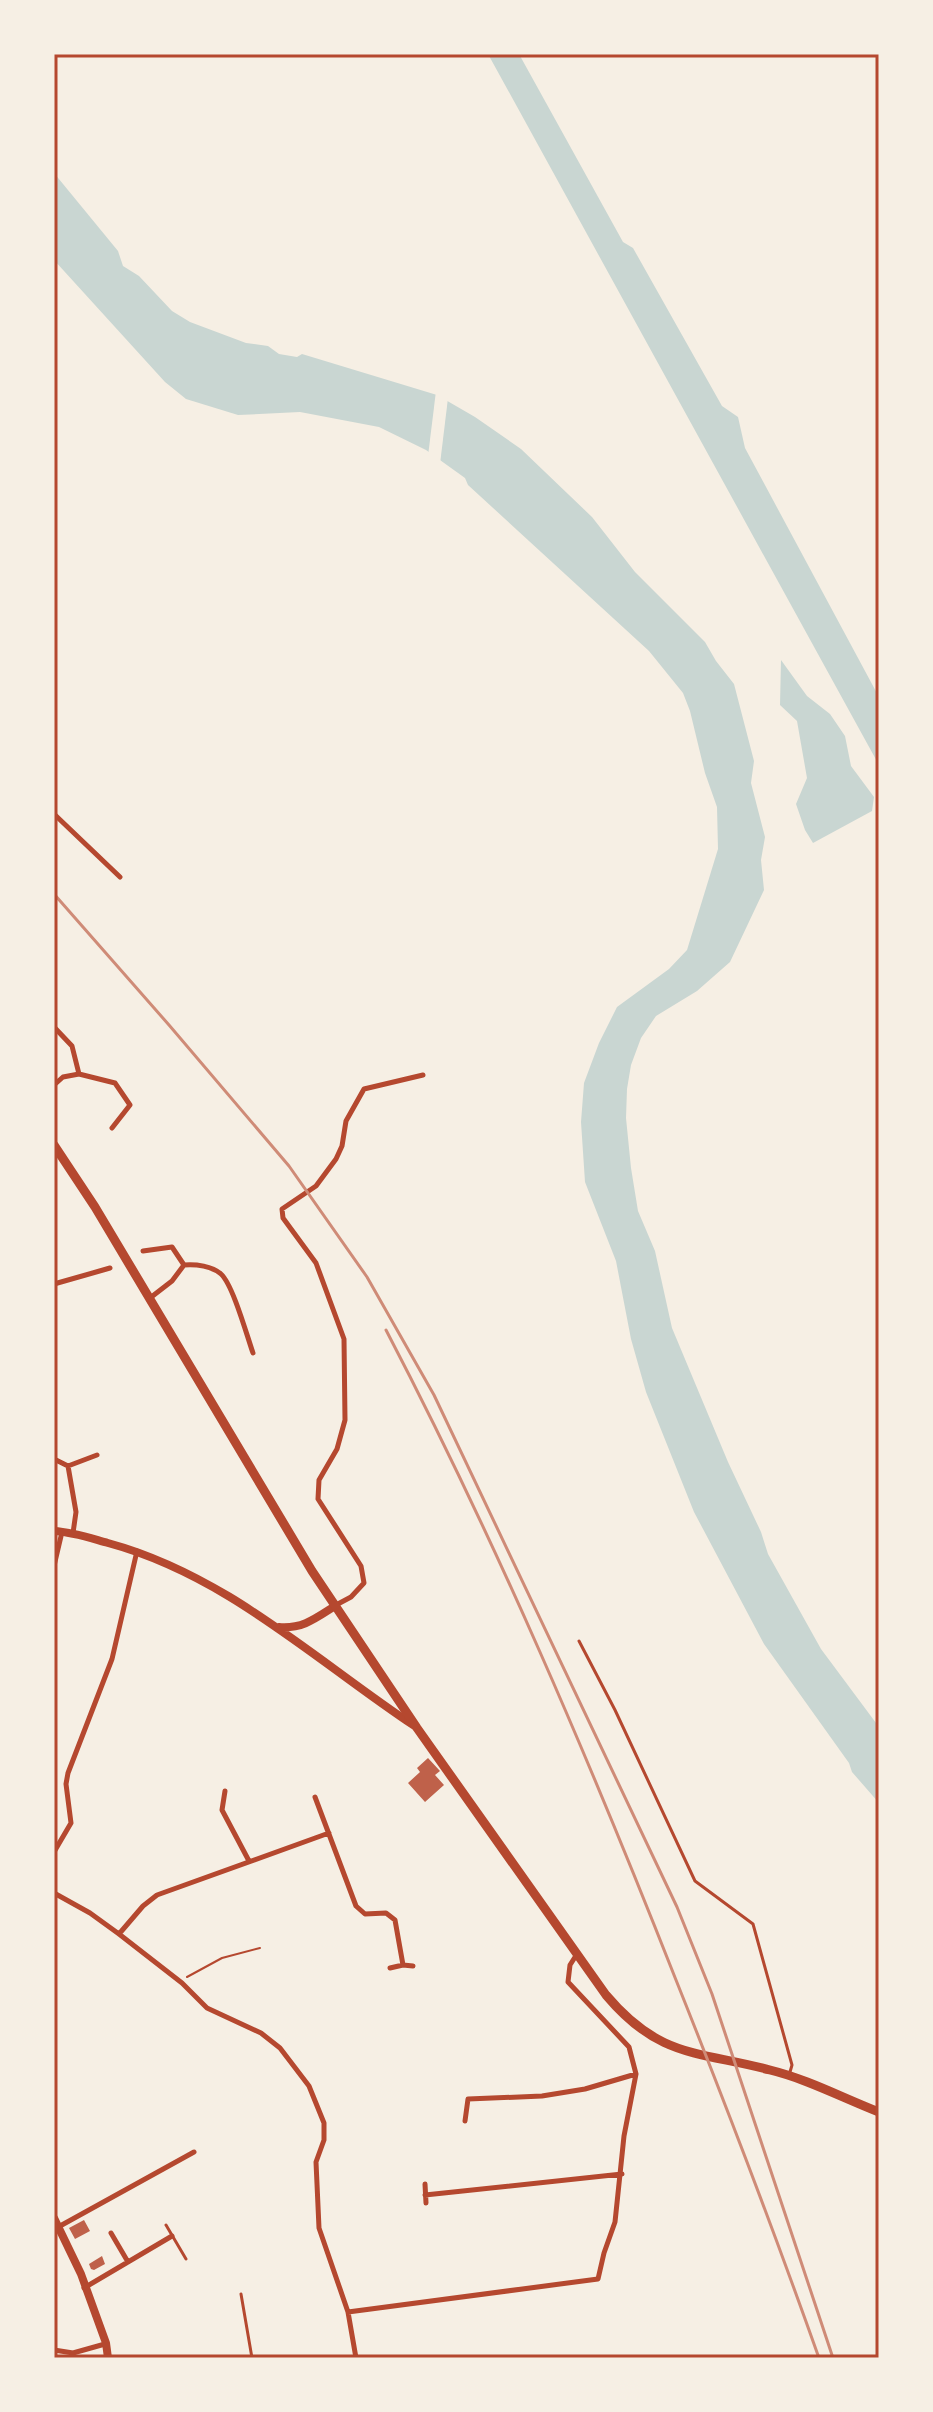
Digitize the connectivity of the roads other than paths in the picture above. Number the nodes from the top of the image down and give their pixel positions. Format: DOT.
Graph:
graph roads {
  1 [pos="54,814"];
  2 [pos="120,877"];
  3 [pos="54,1027"];
  4 [pos="79,1074"];
  5 [pos="423,1075"];
  6 [pos="54,1085"];
  7 [pos="112,1128"];
  8 [pos="54,1145"];
  9 [pos="143,1251"];
  10 [pos="184,1265"];
  11 [pos="110,1268"];
  12 [pos="54,1284"];
  13 [pos="150,1298"];
  14 [pos="253,1353"];
  15 [pos="97,1455"];
  16 [pos="54,1459"];
  17 [pos="68,1466"];
  18 [pos="58,1531"];
  19 [pos="73,1533"];
  20 [pos="137,1551"];
  21 [pos="54,1566"];
  22 [pos="335,1606"];
  23 [pos="278,1627"];
  24 [pos="579,1641"];
  25 [pos="417,1728"];
  26 [pos="225,1791"];
  27 [pos="315,1797"];
  28 [pos="329,1833"];
  29 [pos="54,1852"];
  30 [pos="249,1861"];
  31 [pos="54,1893"];
  32 [pos="119,1934"];
  33 [pos="577,1954"];
  34 [pos="403,1965"];
  35 [pos="413,1966"];
  36 [pos="390,1968"];
  37 [pos="636,2074"];
  38 [pos="789,2076"];
  39 [pos="879,2112"];
  40 [pos="465,2121"];
  41 [pos="194,2152"];
  42 [pos="622,2174"];
  43 [pos="425,2184"];
  44 [pos="425,2195"];
  45 [pos="426,2203"];
  46 [pos="56,2221"];
  47 [pos="166,2225"];
  48 [pos="111,2233"];
  49 [pos="172,2236"];
  50 [pos="186,2259"];
  51 [pos="128,2262"];
  52 [pos="84,2288"];
  53 [pos="241,2294"];
  54 [pos="348,2312"];
  55 [pos="106,2343"];
  56 [pos="54,2350"];
  57 [pos="108,2358"];
  58 [pos="252,2358"];
  59 [pos="356,2358"];
  1 -- 2 [label="street"];
  3 -- 4 [label="street"];
  4 -- 6 [label="street"];
  4 -- 7 [label="street"];
  5 -- 22 [label="street"];
  8 -- 13 [label="highway"];
  9 -- 10 [label="street"];
  10 -- 13 [label="street"];
  10 -- 14 [label="street"];
  11 -- 12 [label="street"];
  13 -- 22 [label="highway"];
  15 -- 17 [label="street"];
  16 -- 17 [label="street"];
  17 -- 19 [label="street"];
  18 -- 19 [label="main road"];
  18 -- 21 [label="street"];
  19 -- 20 [label="main road"];
  20 -- 23 [label="main road"];
  20 -- 29 [label="street"];
  22 -- 23 [label="main road"];
  22 -- 25 [label="highway"];
  23 -- 25 [label="main road"];
  24 -- 38 [label="lane"];
  25 -- 33 [label="highway"];
  26 -- 30 [label="street"];
  27 -- 28 [label="street"];
  28 -- 30 [label="street"];
  28 -- 34 [label="street"];
  30 -- 32 [label="street"];
  31 -- 32 [label="street"];
  32 -- 54 [label="street"];
  33 -- 37 [label="street"];
  33 -- 38 [label="highway"];
  34 -- 35 [label="street"];
  34 -- 36 [label="street"];
  37 -- 40 [label="street"];
  37 -- 42 [label="street"];
  38 -- 39 [label="highway"];
  41 -- 46 [label="street"];
  42 -- 44 [label="street"];
  42 -- 54 [label="street"];
  43 -- 44 [label="street"];
  44 -- 45 [label="street"];
  46 -- 52 [label="main road"];
  47 -- 49 [label="lane"];
  48 -- 51 [label="street"];
  49 -- 50 [label="lane"];
  49 -- 51 [label="street"];
  51 -- 52 [label="street"];
  52 -- 55 [label="main road"];
  53 -- 58 [label="lane"];
  54 -- 59 [label="street"];
  55 -- 56 [label="street"];
  55 -- 57 [label="main road"];
}
